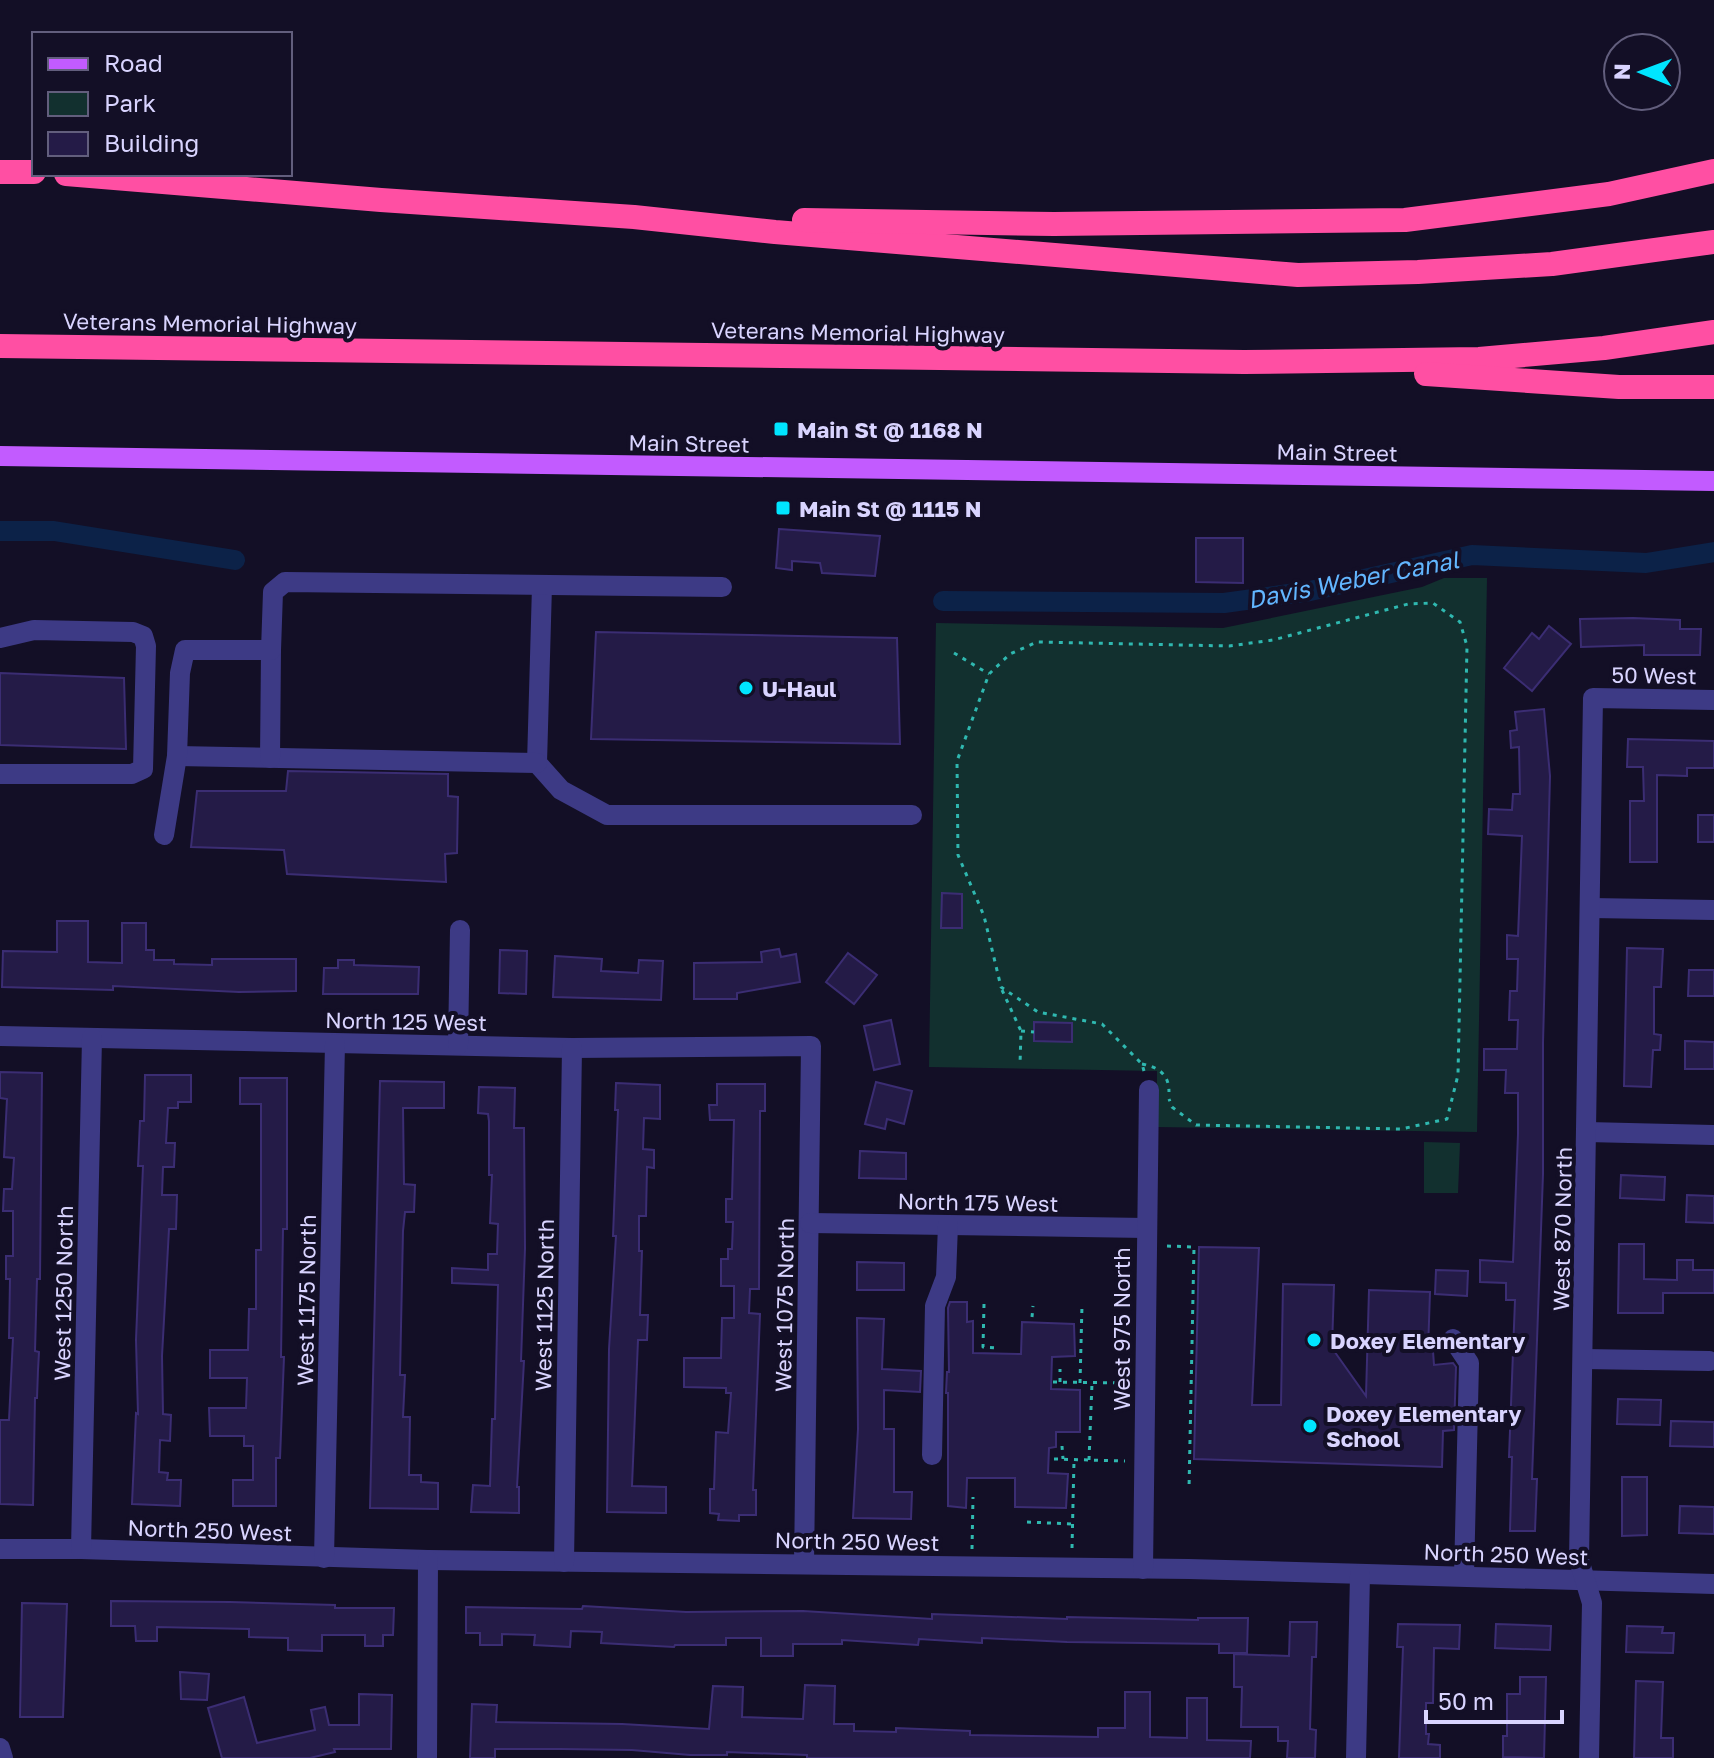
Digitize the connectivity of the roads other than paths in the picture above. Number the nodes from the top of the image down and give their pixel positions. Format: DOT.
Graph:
graph roads {
  1 [pos="1714,171"];
  2 [pos="0,172"];
  3 [pos="32,172"];
  4 [pos="90,176"];
  5 [pos="634,217"];
  6 [pos="1714,242"];
  7 [pos="1714,332"];
  8 [pos="0,346"];
  9 [pos="1244,362"];
  10 [pos="1714,387"];
  11 [pos="0,456"];
  12 [pos="1714,481"];
  13 [pos="542,586"];
  14 [pos="722,587"];
  15 [pos="0,638"];
  16 [pos="271,650"];
  17 [pos="145,671"];
  18 [pos="180,673"];
  19 [pos="1593,698"];
  20 [pos="1714,700"];
  21 [pos="177,756"];
  22 [pos="270,758"];
  23 [pos="537,763"];
  24 [pos="0,774"];
  25 [pos="912,815"];
  26 [pos="164,835"];
  27 [pos="1591,908"];
  28 [pos="1714,910"];
  29 [pos="460,930"];
  30 [pos="0,1036"];
  31 [pos="92,1038"];
  32 [pos="335,1044"];
  33 [pos="458,1045"];
  34 [pos="811,1046"];
  35 [pos="572,1048"];
  36 [pos="1149,1090"];
  37 [pos="1587,1132"];
  38 [pos="1713,1135"];
  39 [pos="810,1223"];
  40 [pos="948,1225"];
  41 [pos="1146,1228"];
  42 [pos="1453,1339"];
  43 [pos="1584,1359"];
  44 [pos="1709,1361"];
  45 [pos="932,1455"];
  46 [pos="0,1549"];
  47 [pos="81,1549"];
  48 [pos="324,1558"];
  49 [pos="428,1560"];
  50 [pos="564,1562"];
  51 [pos="804,1564"];
  52 [pos="1143,1569"];
  53 [pos="1360,1575"];
  54 [pos="1464,1576"];
  55 [pos="1586,1581"];
  56 [pos="1714,1584"];
  57 [pos="0,1748"];
  58 [pos="3,1758"];
  59 [pos="427,1758"];
  60 [pos="1356,1758"];
  61 [pos="1589,1758"];
  1 -- 5 [label="highway"];
  2 -- 3 [label="highway"];
  4 -- 5 [label="highway"];
  5 -- 6 [label="highway"];
  7 -- 9 [label="highway, Veterans Memorial Highway"];
  8 -- 9 [label="highway, Veterans Memorial Highway"];
  9 -- 10 [label="highway"];
  11 -- 12 [label="main road, Main Street"];
  13 -- 14 [label="street"];
  13 -- 16 [label="street"];
  13 -- 23 [label="street"];
  15 -- 17 [label="street"];
  16 -- 18 [label="street"];
  16 -- 22 [label="street"];
  17 -- 18 [label="street"];
  17 -- 24 [label="street"];
  18 -- 21 [label="street"];
  19 -- 20 [label="street, 50 West"];
  19 -- 27 [label="street, West 870 North"];
  21 -- 22 [label="street"];
  21 -- 26 [label="street"];
  22 -- 23 [label="street"];
  23 -- 25 [label="street"];
  27 -- 28 [label="street"];
  27 -- 37 [label="street, West 870 North"];
  29 -- 33 [label="street"];
  30 -- 31 [label="street, North 125 West"];
  31 -- 32 [label="street, North 125 West"];
  31 -- 47 [label="street, West 1250 North"];
  32 -- 33 [label="street, North 125 West"];
  32 -- 48 [label="street, West 1175 North"];
  33 -- 35 [label="street, North 125 West"];
  34 -- 35 [label="street, North 125 West"];
  34 -- 39 [label="street, West 1075 North"];
  35 -- 50 [label="street, West 1125 North"];
  36 -- 41 [label="street, West 975 North"];
  37 -- 38 [label="street"];
  37 -- 43 [label="street, West 870 North"];
  39 -- 40 [label="street, North 175 West"];
  39 -- 51 [label="street, West 1075 North"];
  40 -- 41 [label="street, North 175 West"];
  40 -- 45 [label="street"];
  41 -- 52 [label="street, West 975 North"];
  42 -- 54 [label="street"];
  43 -- 44 [label="street"];
  43 -- 55 [label="street, West 870 North"];
  46 -- 47 [label="street, North 250 West"];
  47 -- 48 [label="street, North 250 West"];
  48 -- 49 [label="street, North 250 West"];
  49 -- 50 [label="street, North 250 West"];
  49 -- 59 [label="street"];
  50 -- 51 [label="street, North 250 West"];
  51 -- 52 [label="street, North 250 West"];
  52 -- 53 [label="street, North 250 West"];
  53 -- 54 [label="street, North 250 West"];
  53 -- 60 [label="street"];
  54 -- 55 [label="street, North 250 West"];
  55 -- 56 [label="street, North 250 West"];
  55 -- 61 [label="street, West 870 North"];
  57 -- 58 [label="street"];
}
